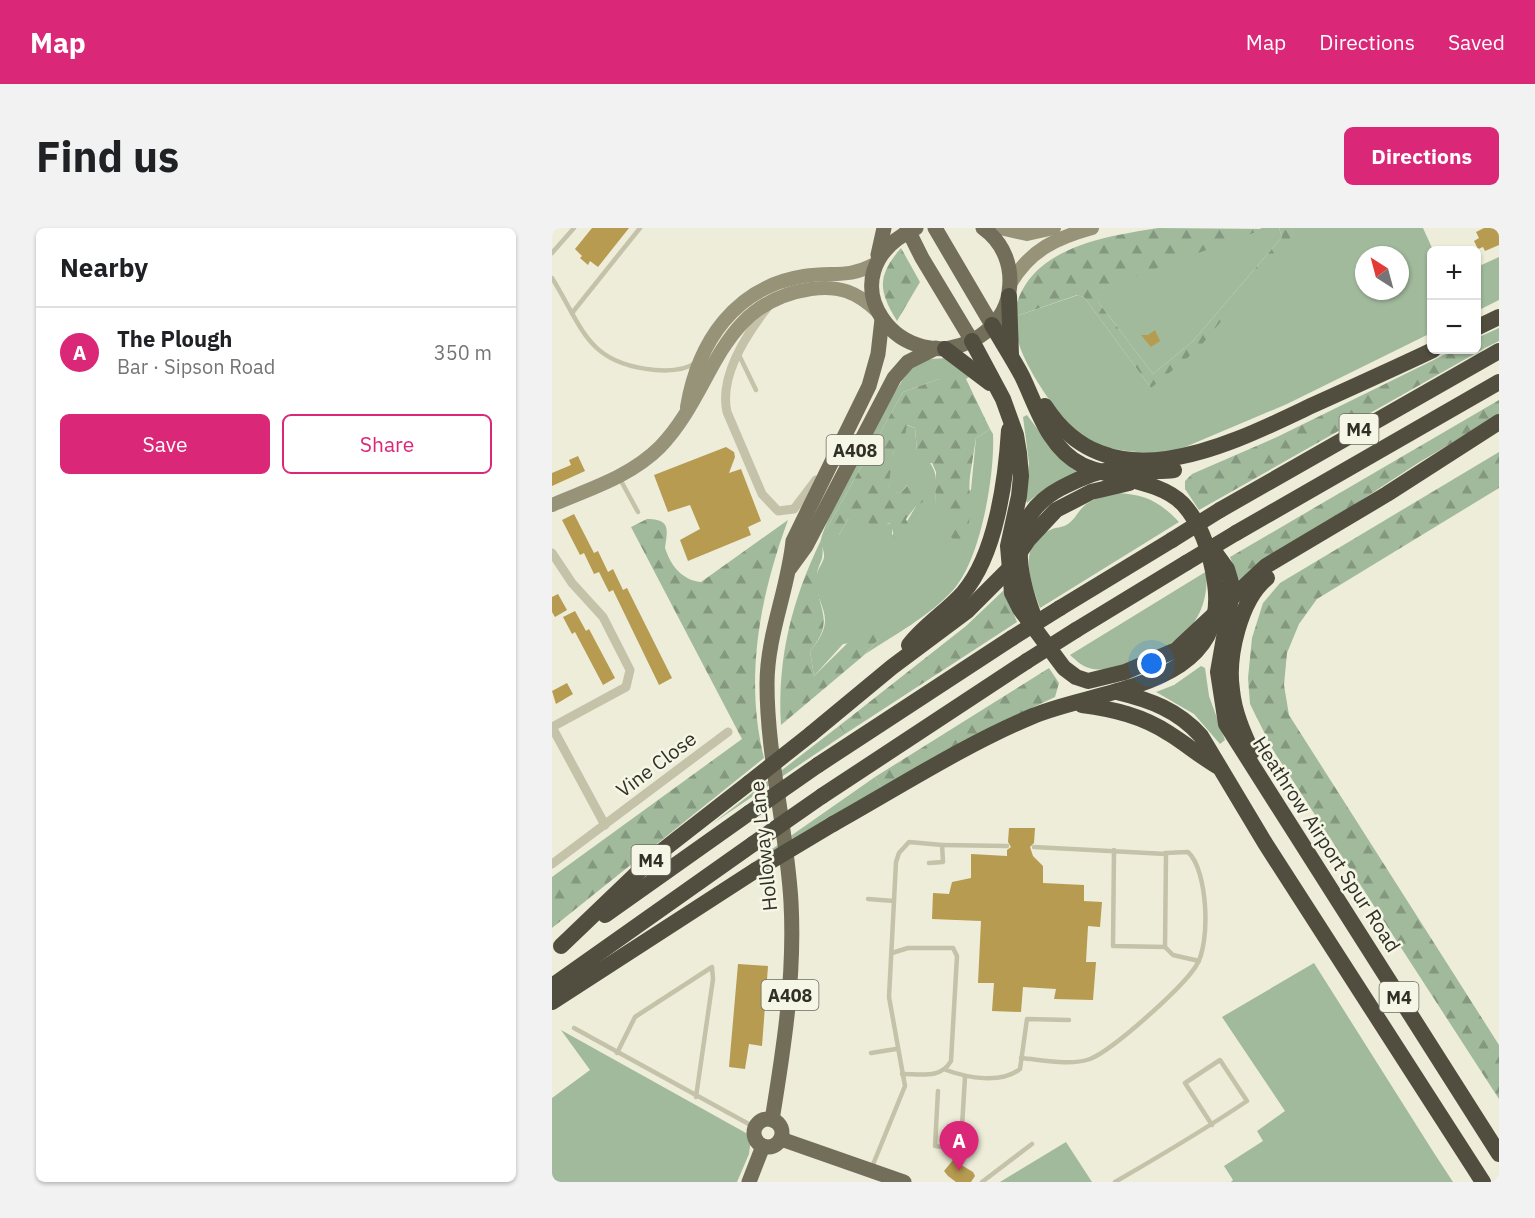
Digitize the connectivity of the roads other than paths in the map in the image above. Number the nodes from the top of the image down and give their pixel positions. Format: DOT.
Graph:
graph roads {
  1 [pos="574,228"];
  2 [pos="640,228"];
  3 [pos="884,228"];
  4 [pos="935,228"];
  5 [pos="983,228"];
  6 [pos="1000,228"];
  7 [pos="1054,228"];
  8 [pos="1092,228"];
  9 [pos="910,229"];
  10 [pos="552,253"];
  11 [pos="876,261"];
  12 [pos="552,278"];
  13 [pos="1009,290"];
  14 [pos="774,299"];
  15 [pos="572,312"];
  16 [pos="879,315"];
  17 [pos="1499,317"];
  18 [pos="992,325"];
  19 [pos="1481,326"];
  20 [pos="972,341"];
  21 [pos="941,349"];
  22 [pos="1499,351"];
  23 [pos="1427,353"];
  24 [pos="739,355"];
  25 [pos="1011,356"];
  26 [pos="699,360"];
  27 [pos="1022,377"];
  28 [pos="1499,382"];
  29 [pos="756,390"];
  30 [pos="999,392"];
  31 [pos="686,409"];
  32 [pos="1010,418"];
  33 [pos="1499,422"];
  34 [pos="1257,431"];
  35 [pos="841,443"];
  36 [pos="1102,472"];
  37 [pos="619,476"];
  38 [pos="1136,483"];
  39 [pos="552,505"];
  40 [pos="638,512"];
  41 [pos="1203,536"];
  42 [pos="1317,537"];
  43 [pos="552,553"];
  44 [pos="1019,555"];
  45 [pos="790,569"];
  46 [pos="1008,570"];
  47 [pos="1231,598"];
  48 [pos="1214,614"];
  49 [pos="1040,632"];
  50 [pos="892,667"];
  51 [pos="1088,681"];
  52 [pos="1119,692"];
  53 [pos="1073,704"];
  54 [pos="552,727"];
  55 [pos="728,732"];
  56 [pos="1218,766"];
  57 [pos="1276,805"];
  58 [pos="605,825"];
  59 [pos="942,845"];
  60 [pos="1007,846"];
  61 [pos="1034,846"];
  62 [pos="1114,850"];
  63 [pos="1165,853"];
  64 [pos="929,862"];
  65 [pos="552,864"];
  66 [pos="868,899"];
  67 [pos="894,901"];
  68 [pos="1165,947"];
  69 [pos="557,950"];
  70 [pos="892,953"];
  71 [pos="1199,961"];
  72 [pos="552,986"];
  73 [pos="552,1002"];
  74 [pos="1069,1020"];
  75 [pos="574,1028"];
  76 [pos="896,1049"];
  77 [pos="617,1053"];
  78 [pos="871,1053"];
  79 [pos="1022,1058"];
  80 [pos="946,1070"];
  81 [pos="902,1074"];
  82 [pos="965,1077"];
  83 [pos="938,1091"];
  84 [pos="696,1097"];
  85 [pos="772,1120"];
  86 [pos="1212,1125"];
  87 [pos="756,1128"];
  88 [pos="781,1138"];
  89 [pos="1032,1144"];
  90 [pos="763,1146"];
  91 [pos="1499,1154"];
  92 [pos="871,1170"];
  93 [pos="749,1182"];
  94 [pos="904,1182"];
  95 [pos="982,1182"];
  96 [pos="1115,1182"];
  97 [pos="1483,1182"];
  1 -- 10 [label="lane"];
  2 -- 15 [label="lane"];
  3 -- 11 [label="main road, A408"];
  4 -- 18 [label="main road"];
  5 -- 13 [label="main road"];
  6 -- 7 [label="street"];
  8 -- 13 [label="street"];
  9 -- 11 [label="main road"];
  9 -- 20 [label="main road"];
  11 -- 16 [label="main road, A408"];
  11 -- 26 [label="street"];
  12 -- 15 [label="lane"];
  13 -- 18 [label="main road, A408"];
  13 -- 25 [label="highway, M4"];
  14 -- 16 [label="street"];
  14 -- 24 [label="street"];
  14 -- 31 [label="street"];
  15 -- 26 [label="lane"];
  16 -- 21 [label="main road"];
  16 -- 35 [label="main road, Holloway Lane / A408"];
  17 -- 19 [label="highway"];
  18 -- 20 [label="main road, A408"];
  18 -- 25 [label="highway, M4"];
  20 -- 21 [label="main road, A408"];
  20 -- 30 [label="highway, M4"];
  21 -- 30 [label="highway, M4"];
  21 -- 45 [label="main road, Holloway Lane / A408"];
  22 -- 69 [label="highway, M4, bridge"];
  23 -- 34 [label="highway, M4"];
  24 -- 29 [label="lane"];
  24 -- 35 [label="street"];
  25 -- 27 [label="highway, M4"];
  26 -- 31 [label="street"];
  27 -- 34 [label="highway, M4"];
  27 -- 36 [label="highway, M4"];
  28 -- 72 [label="highway, M4, bridge"];
  30 -- 32 [label="highway, M4"];
  31 -- 37 [label="street"];
  32 -- 46 [label="highway, M4"];
  32 -- 50 [label="highway, M4"];
  33 -- 42 [label="highway, M4"];
  34 -- 36 [label="highway, M4"];
  35 -- 45 [label="main road, Holloway Lane / A408"];
  36 -- 38 [label="highway, M4"];
  36 -- 44 [label="highway, M4"];
  37 -- 39 [label="street"];
  37 -- 40 [label="lane"];
  38 -- 41 [label="highway, M4"];
  38 -- 44 [label="highway, M4"];
  41 -- 47 [label="highway, Heathrow Airport Spur Road / M4"];
  41 -- 48 [label="highway, M4"];
  42 -- 47 [label="highway, M4"];
  42 -- 57 [label="highway, M4"];
  43 -- 54 [label="street"];
  44 -- 46 [label="highway, M4"];
  44 -- 49 [label="highway, M4"];
  45 -- 85 [label="main road, Holloway Lane / A408"];
  46 -- 49 [label="highway, M4"];
  46 -- 50 [label="highway, M4"];
  47 -- 48 [label="highway, M4"];
  47 -- 57 [label="highway, Heathrow Airport Spur Road / M4"];
  48 -- 51 [label="highway, M4"];
  48 -- 52 [label="highway, M4"];
  49 -- 51 [label="highway, M4"];
  50 -- 69 [label="highway, M4, bridge"];
  51 -- 52 [label="highway, M4"];
  52 -- 53 [label="highway, M4"];
  52 -- 56 [label="highway, M4"];
  53 -- 56 [label="highway, M4"];
  53 -- 73 [label="highway, M4, bridge"];
  54 -- 58 [label="street, Vine Close"];
  55 -- 58 [label="street, Vine Close"];
  56 -- 97 [label="highway, M4"];
  57 -- 91 [label="highway, Heathrow Airport Spur Road / M4"];
  58 -- 65 [label="street, Vine Close"];
  59 -- 60 [label="lane"];
  59 -- 64 [label="lane"];
  59 -- 67 [label="lane"];
  61 -- 62 [label="lane"];
  62 -- 63 [label="lane"];
  62 -- 68 [label="lane"];
  63 -- 68 [label="lane"];
  63 -- 71 [label="lane"];
  66 -- 67 [label="lane"];
  67 -- 70 [label="lane"];
  68 -- 71 [label="lane"];
  70 -- 76 [label="lane"];
  70 -- 80 [label="lane"];
  71 -- 79 [label="lane"];
  74 -- 79 [label="lane"];
  75 -- 77 [label="lane"];
  76 -- 78 [label="lane"];
  76 -- 81 [label="lane"];
  77 -- 84 [label="lane"];
  77 -- 84 [label="lane"];
  79 -- 82 [label="lane"];
  80 -- 81 [label="lane"];
  80 -- 82 [label="lane"];
  81 -- 92 [label="lane"];
  82 -- 83 [label="lane"];
  84 -- 87 [label="lane"];
  85 -- 87 [label="main road"];
  85 -- 88 [label="main road"];
  86 -- 86 [label="lane"];
  86 -- 96 [label="lane"];
  87 -- 90 [label="main road"];
  88 -- 90 [label="main road"];
  88 -- 92 [label="main road"];
  89 -- 95 [label="lane"];
  90 -- 93 [label="main road"];
  92 -- 94 [label="main road"];
}
